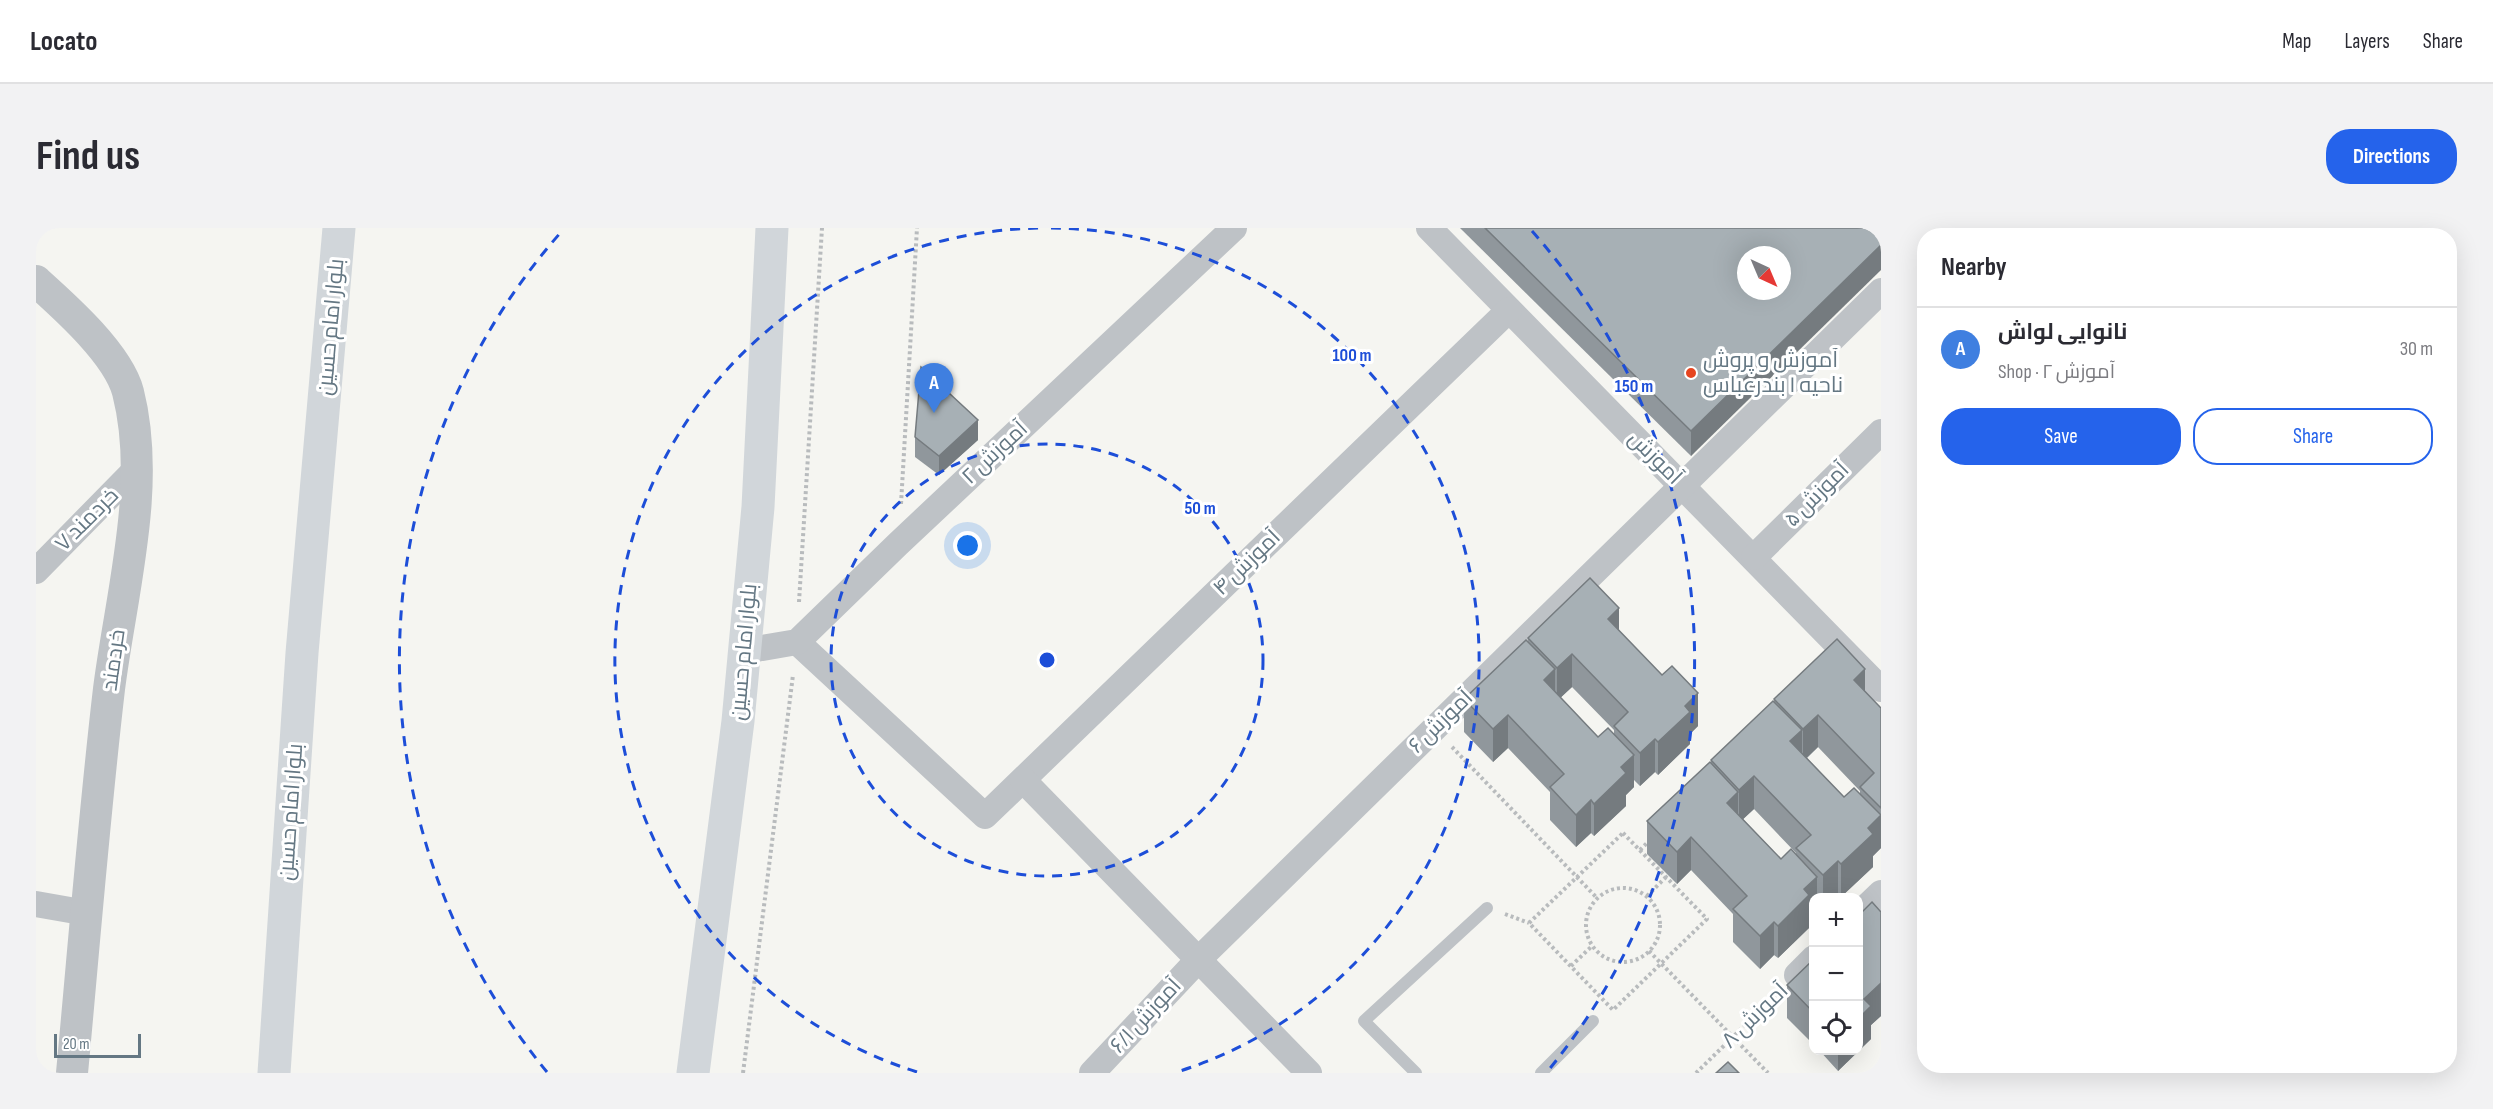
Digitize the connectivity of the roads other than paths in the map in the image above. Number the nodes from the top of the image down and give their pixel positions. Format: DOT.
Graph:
graph roads {
  1 [pos="339,228"];
  2 [pos="772,228"];
  3 [pos="1234,228"];
  4 [pos="1429,228"];
  5 [pos="36,281"];
  6 [pos="1880,295"];
  7 [pos="1509,310"];
  8 [pos="1881,432"];
  9 [pos="137,468"];
  10 [pos="1682,485"];
  11 [pos="1754,557"];
  12 [pos="36,571"];
  13 [pos="797,642"];
  14 [pos="744,651"];
  15 [pos="1881,688"];
  16 [pos="1023,780"];
  17 [pos="1881,893"];
  18 [pos="36,903"];
  19 [pos="1487,908"];
  20 [pos="1863,910"];
  21 [pos="87,913"];
  22 [pos="1199,959"];
  23 [pos="1593,1021"];
  24 [pos="72,1073"];
  25 [pos="274,1073"];
  26 [pos="693,1073"];
  27 [pos="1092,1073"];
  28 [pos="1309,1073"];
  29 [pos="1416,1073"];
  30 [pos="1541,1073"];
  1 -- 25 [label="main road, بلوار امام حسین"];
  2 -- 14 [label="main road, بلوار امام حسین"];
  3 -- 13 [label="street, آموزش ۲"];
  4 -- 7 [label="street, آموزش"];
  5 -- 9 [label="street, خردمند"];
  6 -- 10 [label="street, آموزش ۶"];
  7 -- 10 [label="street, آموزش"];
  7 -- 16 [label="street, آموزش ۴"];
  8 -- 11 [label="street, آموزش ۵"];
  9 -- 12 [label="street, خردمند ۷"];
  9 -- 21 [label="street, خردمند"];
  10 -- 11 [label="street, آموزش"];
  10 -- 22 [label="street, آموزش ۶"];
  11 -- 15 [label="street, آموزش"];
  13 -- 14 [label="street"];
  13 -- 16 [label="street, آموزش ۴"];
  14 -- 26 [label="main road, بلوار امام حسین"];
  16 -- 22 [label="street"];
  17 -- 20 [label="street"];
  18 -- 21 [label="street"];
  19 -- 29 [label="lane"];
  21 -- 24 [label="street, خردمند"];
  22 -- 27 [label="street, آموزش ۶/۱"];
  22 -- 28 [label="street"];
  23 -- 30 [label="lane"];
}
